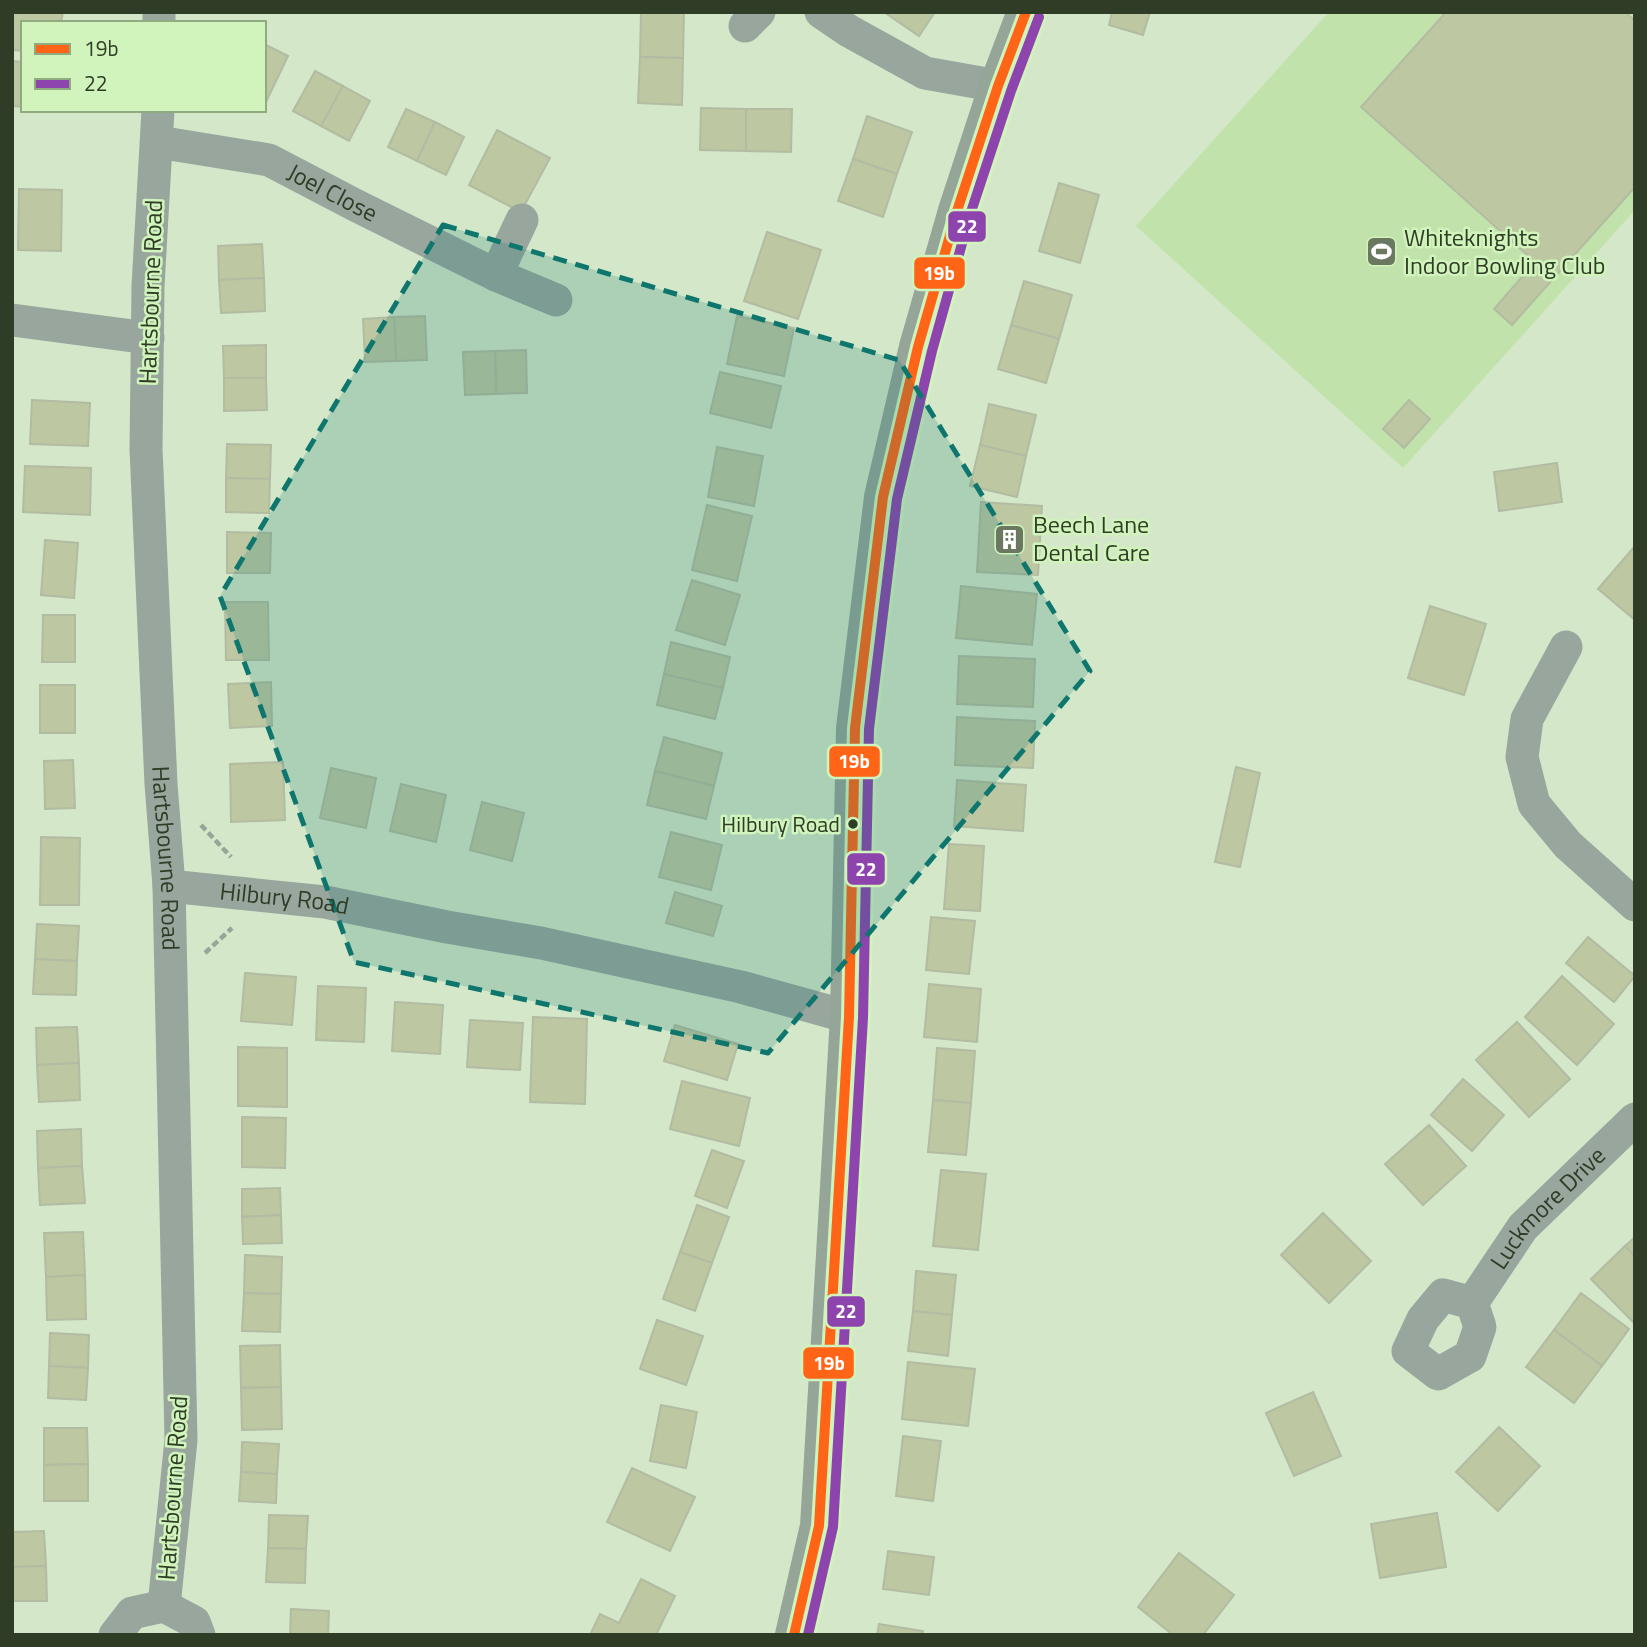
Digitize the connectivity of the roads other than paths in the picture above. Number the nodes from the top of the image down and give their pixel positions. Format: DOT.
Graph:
graph roads {
  1 [pos="821,12"];
  2 [pos="1026,12"];
  3 [pos="998,86"];
  4 [pos="158,126"];
  5 [pos="522,220"];
  6 [pos="496,275"];
  7 [pos="556,300"];
  8 [pos="12,320"];
  9 [pos="148,338"];
  10 [pos="1566,647"];
  11 [pos="169,886"];
  12 [pos="1635,905"];
  13 [pos="849,1017"];
  14 [pos="1635,1119"];
  15 [pos="1472,1303"];
  16 [pos="164,1606"];
  17 [pos="115,1635"];
  18 [pos="199,1635"];
  19 [pos="794,1635"];
  1 -- 3 [label="street"];
  2 -- 3 [label="street"];
  3 -- 13 [label="street"];
  4 -- 6 [label="street, Joel Close"];
  4 -- 9 [label="street, Hartsbourne Road"];
  5 -- 6 [label="street"];
  6 -- 7 [label="street, Joel Close"];
  8 -- 9 [label="street"];
  9 -- 11 [label="street, Hartsbourne Road"];
  10 -- 12 [label="street"];
  11 -- 13 [label="street, Hilbury Road"];
  11 -- 16 [label="street, Hartsbourne Road"];
  13 -- 19 [label="street"];
  14 -- 15 [label="street, Luckmore Drive"];
  16 -- 17 [label="street, Hartsbourne Road"];
  16 -- 18 [label="street, Hartsbourne Road"];
}
